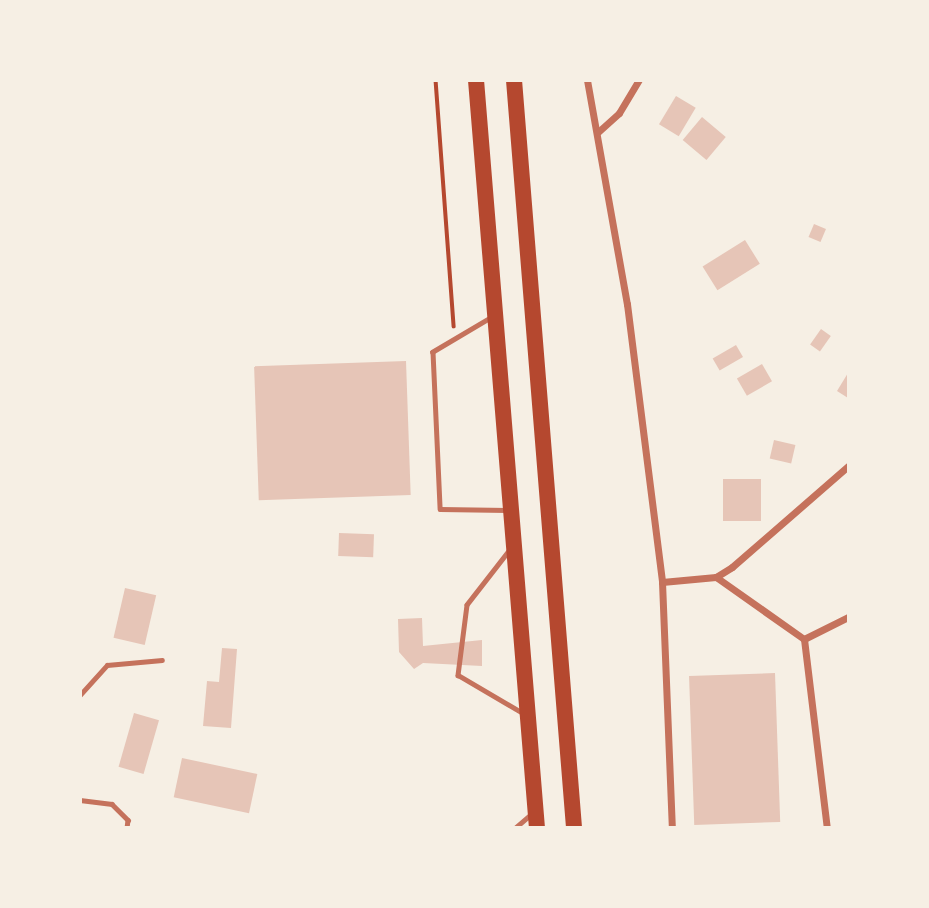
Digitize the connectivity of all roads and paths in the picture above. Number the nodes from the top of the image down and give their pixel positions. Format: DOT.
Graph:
graph roads {
  1 [pos="436,80"];
  2 [pos="476,80"];
  3 [pos="514,80"];
  4 [pos="587,80"];
  5 [pos="639,80"];
  6 [pos="598,132"];
  7 [pos="496,315"];
  8 [pos="454,339"];
  9 [pos="849,466"];
  10 [pos="512,510"];
  11 [pos="514,545"];
  12 [pos="716,576"];
  13 [pos="662,582"];
  14 [pos="849,617"];
  15 [pos="804,639"];
  16 [pos="162,660"];
  17 [pos="80,695"];
  18 [pos="527,716"];
  19 [pos="80,800"];
  20 [pos="536,811"];
  21 [pos="127,828"];
  22 [pos="515,828"];
  23 [pos="537,828"];
  24 [pos="574,828"];
  25 [pos="672,828"];
  26 [pos="827,828"];
  1 -- 8 [label="path"];
  2 -- 7 [label="highway"];
  3 -- 24 [label="highway"];
  4 -- 6 [label="street"];
  5 -- 6 [label="street"];
  6 -- 13 [label="street"];
  7 -- 8 [label="lane"];
  7 -- 10 [label="highway"];
  8 -- 10 [label="lane"];
  9 -- 12 [label="street"];
  10 -- 11 [label="highway"];
  11 -- 18 [label="highway"];
  11 -- 18 [label="lane"];
  12 -- 13 [label="street"];
  12 -- 15 [label="street"];
  13 -- 25 [label="street"];
  14 -- 15 [label="street"];
  15 -- 26 [label="street"];
  16 -- 17 [label="lane"];
  18 -- 20 [label="highway"];
  19 -- 21 [label="lane"];
  20 -- 22 [label="lane"];
  20 -- 23 [label="highway"];
}
